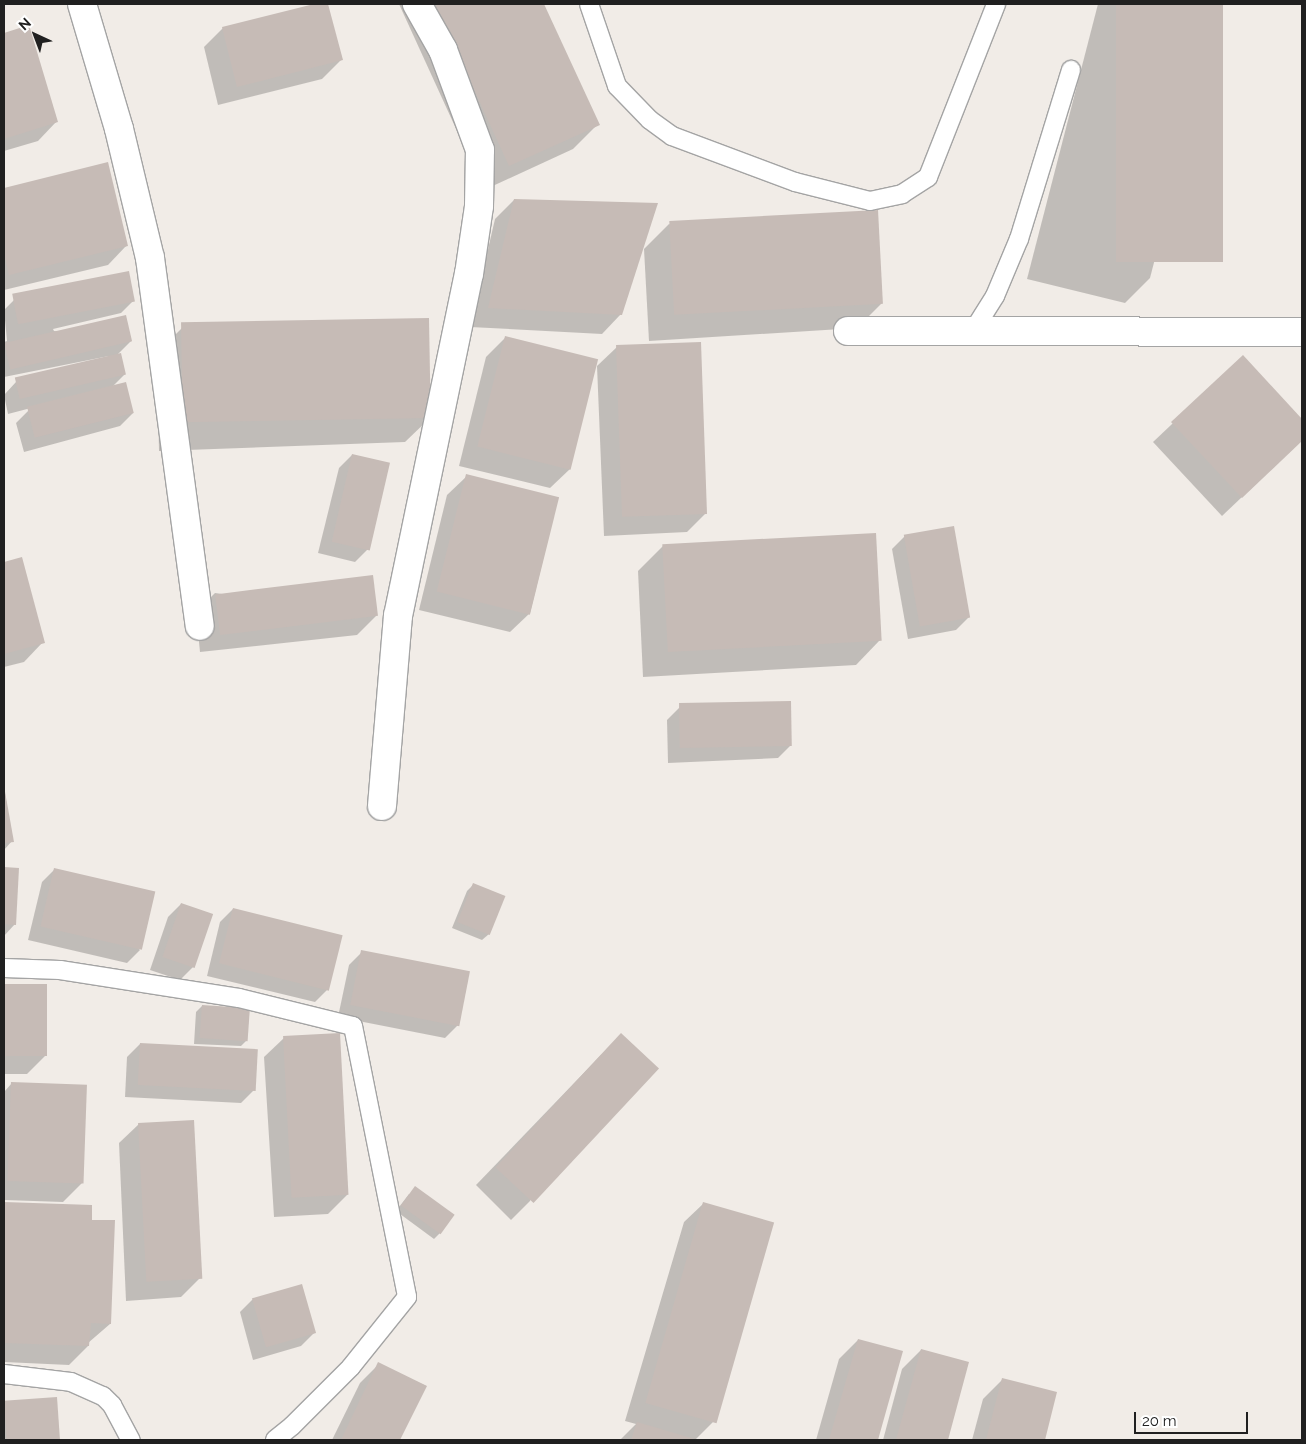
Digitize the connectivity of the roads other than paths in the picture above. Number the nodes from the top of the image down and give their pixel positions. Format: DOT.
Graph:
graph roads {
  1 [pos="82,4"];
  2 [pos="417,4"];
  3 [pos="589,4"];
  4 [pos="996,4"];
  5 [pos="1071,70"];
  6 [pos="848,331"];
  7 [pos="973,331"];
  8 [pos="1302,332"];
  9 [pos="200,626"];
  10 [pos="382,806"];
  11 [pos="4,968"];
  12 [pos="4,1374"];
  13 [pos="131,1440"];
  14 [pos="275,1440"];
  1 -- 9 [label="street"];
  2 -- 10 [label="street"];
  3 -- 4 [label="lane"];
  5 -- 7 [label="lane"];
  6 -- 7 [label="street"];
  7 -- 8 [label="street"];
  11 -- 14 [label="lane"];
  12 -- 13 [label="lane"];
}
